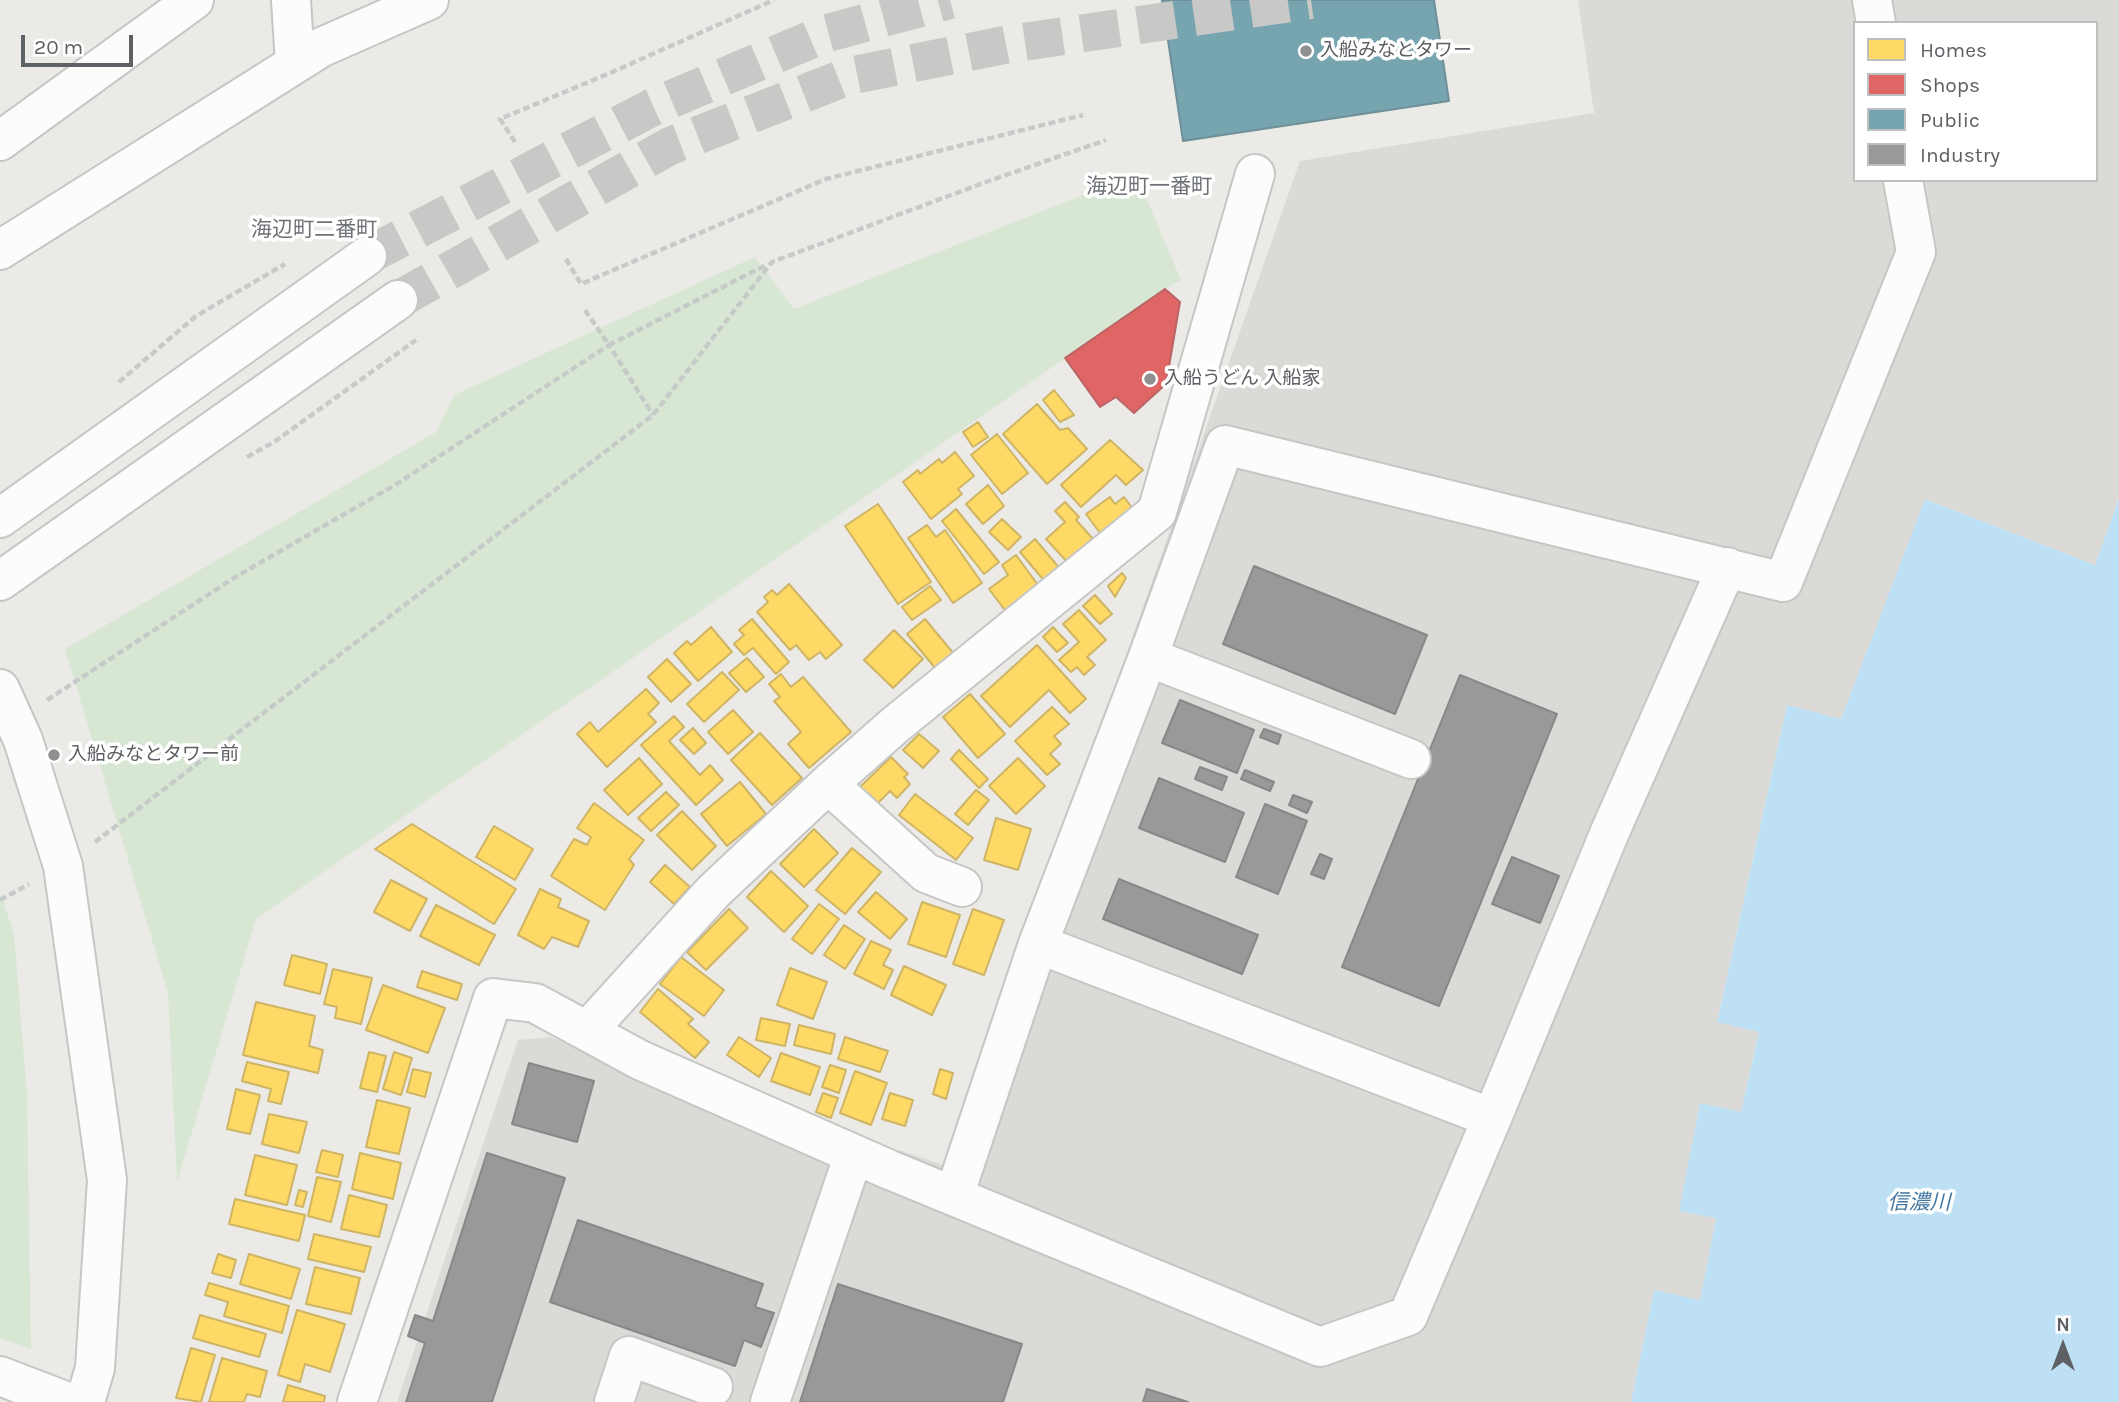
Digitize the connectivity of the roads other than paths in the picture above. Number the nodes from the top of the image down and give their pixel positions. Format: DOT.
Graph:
graph roads {
  1 [pos="194,0"];
  2 [pos="290,0"];
  3 [pos="429,0"];
  4 [pos="1872,0"];
  5 [pos="1876,21"];
  6 [pos="295,64"];
  7 [pos="0,141"];
  8 [pos="1255,174"];
  9 [pos="1903,182"];
  10 [pos="0,250"];
  11 [pos="367,256"];
  12 [pos="398,300"];
  13 [pos="0,519"];
  14 [pos="1727,567"];
  15 [pos="0,581"];
  16 [pos="1149,657"];
  17 [pos="7,705"];
  18 [pos="1411,759"];
  19 [pos="828,784"];
  20 [pos="962,887"];
  21 [pos="1038,944"];
  22 [pos="588,1030"];
  23 [pos="1492,1118"];
  24 [pos="855,1154"];
  25 [pos="954,1196"];
  26 [pos="0,1376"];
  27 [pos="713,1387"];
  28 [pos="68,1402"];
  29 [pos="85,1402"];
  30 [pos="358,1402"];
  31 [pos="614,1402"];
  32 [pos="770,1402"];
  1 -- 7 [label="street"];
  2 -- 6 [label="street"];
  3 -- 6 [label="street"];
  4 -- 5 [label="street"];
  6 -- 10 [label="street"];
  8 -- 19 [label="street"];
  9 -- 14 [label="street"];
  11 -- 13 [label="street"];
  12 -- 15 [label="street"];
  14 -- 16 [label="street"];
  14 -- 23 [label="street"];
  16 -- 18 [label="street"];
  16 -- 21 [label="street"];
  17 -- 29 [label="street"];
  19 -- 20 [label="street"];
  19 -- 22 [label="street"];
  21 -- 23 [label="street"];
  21 -- 25 [label="street"];
  22 -- 24 [label="street"];
  22 -- 30 [label="street"];
  23 -- 25 [label="street"];
  24 -- 25 [label="street"];
  24 -- 32 [label="street"];
  26 -- 28 [label="street"];
  27 -- 31 [label="street"];
}
